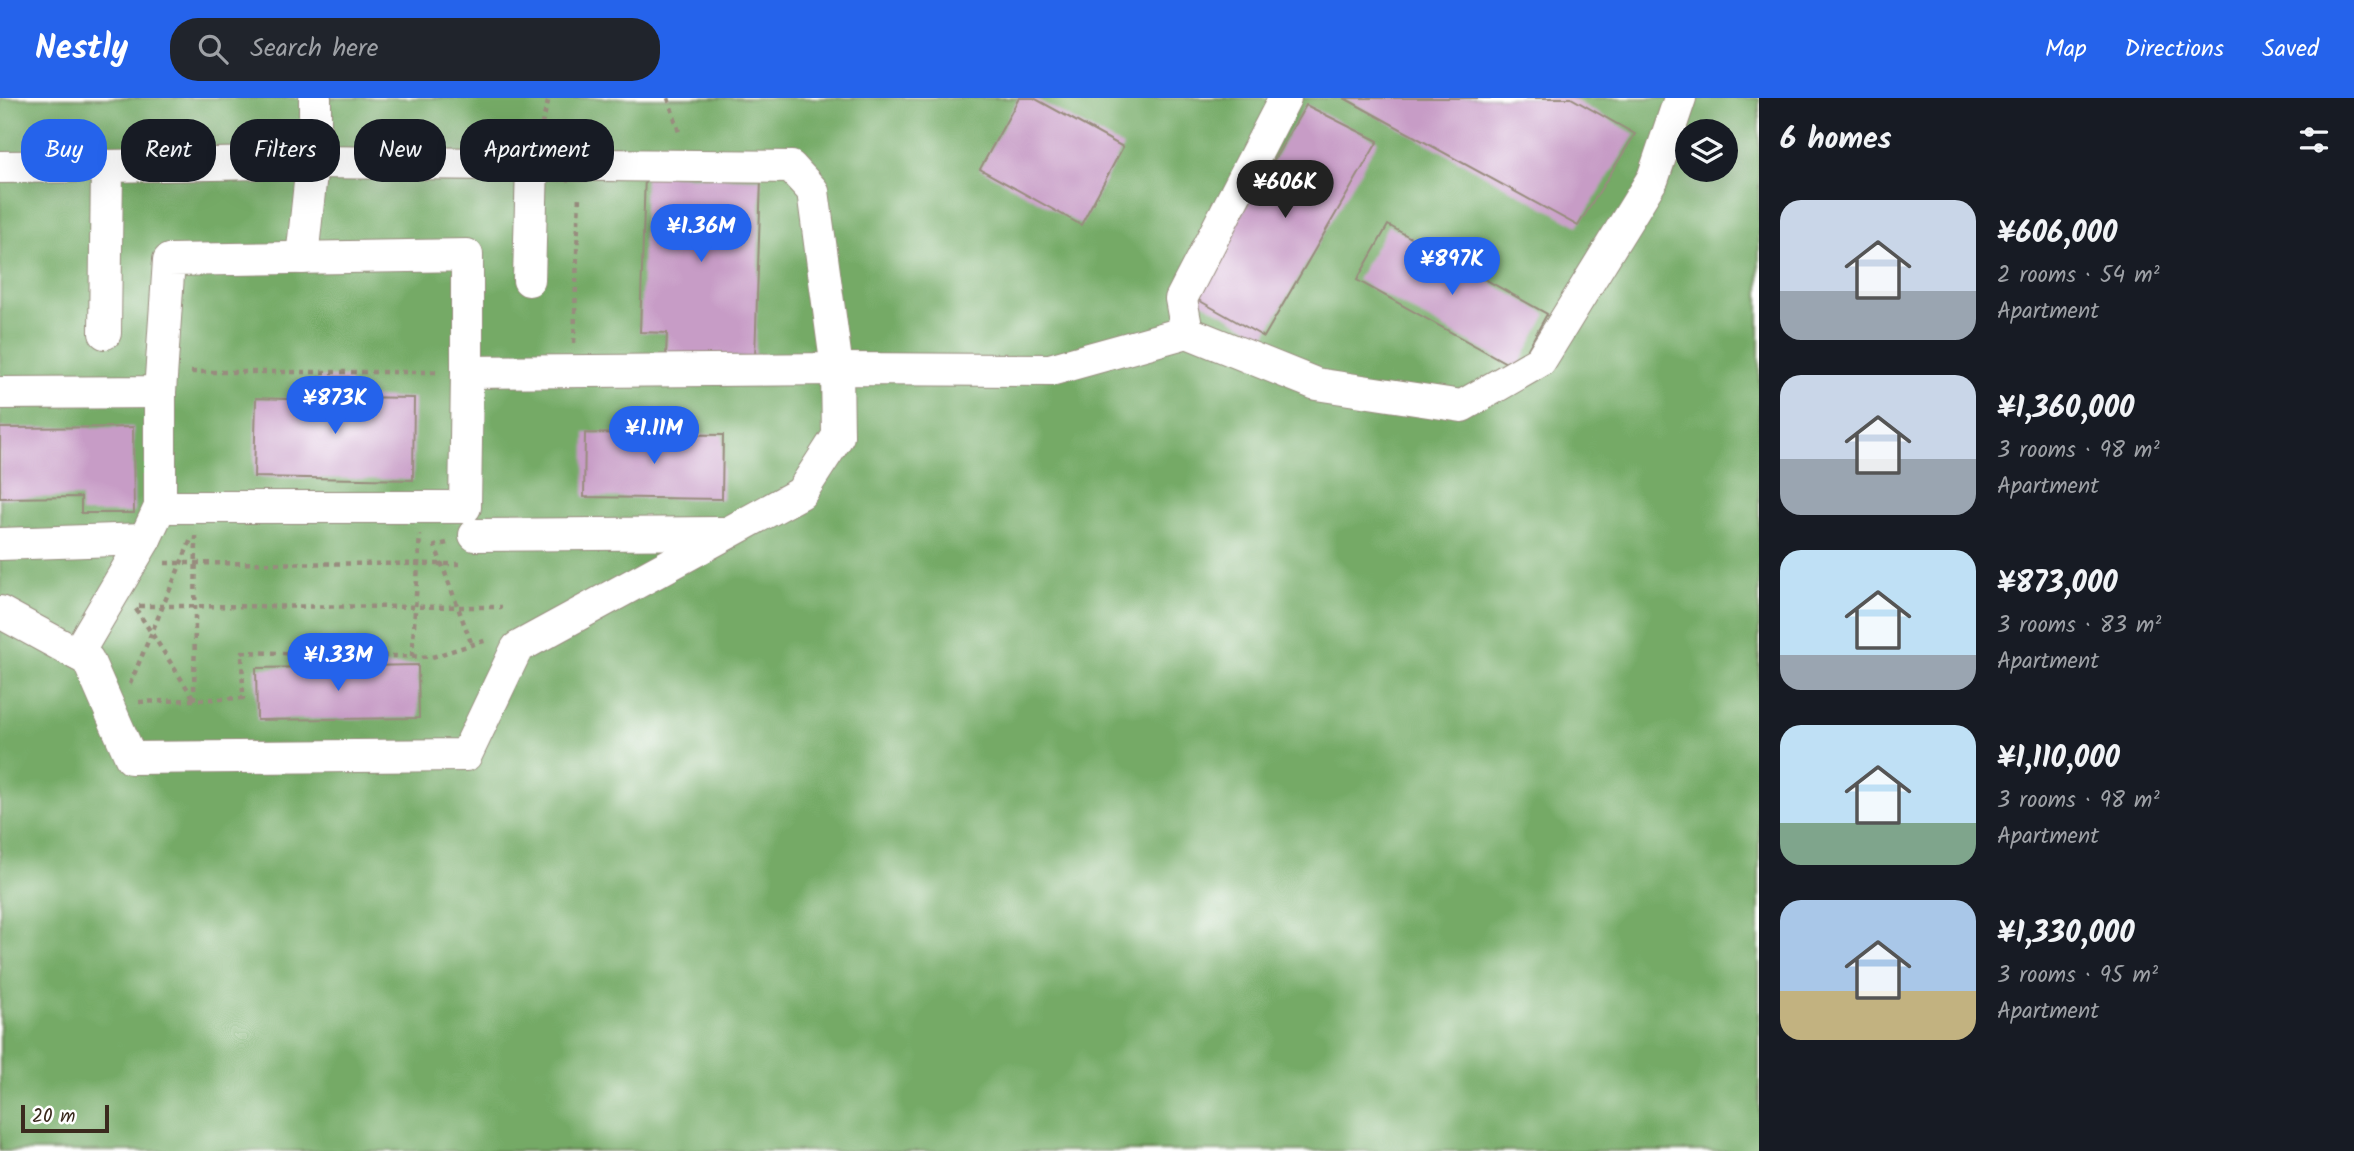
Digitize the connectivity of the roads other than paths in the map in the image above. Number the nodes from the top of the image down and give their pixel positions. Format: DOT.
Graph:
graph roads {
  1 [pos="315,98"];
  2 [pos="1285,98"];
  3 [pos="1680,98"];
  4 [pos="314,119"];
  5 [pos="340,162"];
  6 [pos="460,163"];
  7 [pos="230,164"];
  8 [pos="614,165"];
  9 [pos="107,166"];
  10 [pos="0,167"];
  11 [pos="21,167"];
  12 [pos="107,182"];
  13 [pos="311,182"];
  14 [pos="532,182"];
  15 [pos="302,258"];
  16 [pos="529,280"];
  17 [pos="1186,332"];
  18 [pos="105,333"];
  19 [pos="837,369"];
  20 [pos="467,372"];
  21 [pos="161,382"];
  22 [pos="0,393"];
  23 [pos="160,507"];
  24 [pos="727,533"];
  25 [pos="0,544"];
  26 [pos="475,549"];
  27 [pos="138,551"];
  28 [pos="0,612"];
  29 [pos="77,654"];
  1 -- 4 [label="street"];
  2 -- 17 [label="street"];
  3 -- 17 [label="street"];
  5 -- 6 [label="street"];
  7 -- 9 [label="street"];
  8 -- 19 [label="street"];
  10 -- 11 [label="street"];
  12 -- 18 [label="street"];
  13 -- 15 [label="street"];
  14 -- 16 [label="street"];
  15 -- 20 [label="street"];
  15 -- 21 [label="street"];
  17 -- 19 [label="street"];
  19 -- 20 [label="street"];
  19 -- 24 [label="street"];
  20 -- 23 [label="street"];
  21 -- 22 [label="street"];
  21 -- 23 [label="street"];
  23 -- 27 [label="street"];
  24 -- 26 [label="street"];
  24 -- 29 [label="street"];
  25 -- 27 [label="street"];
  27 -- 29 [label="street"];
  28 -- 29 [label="street"];
}
